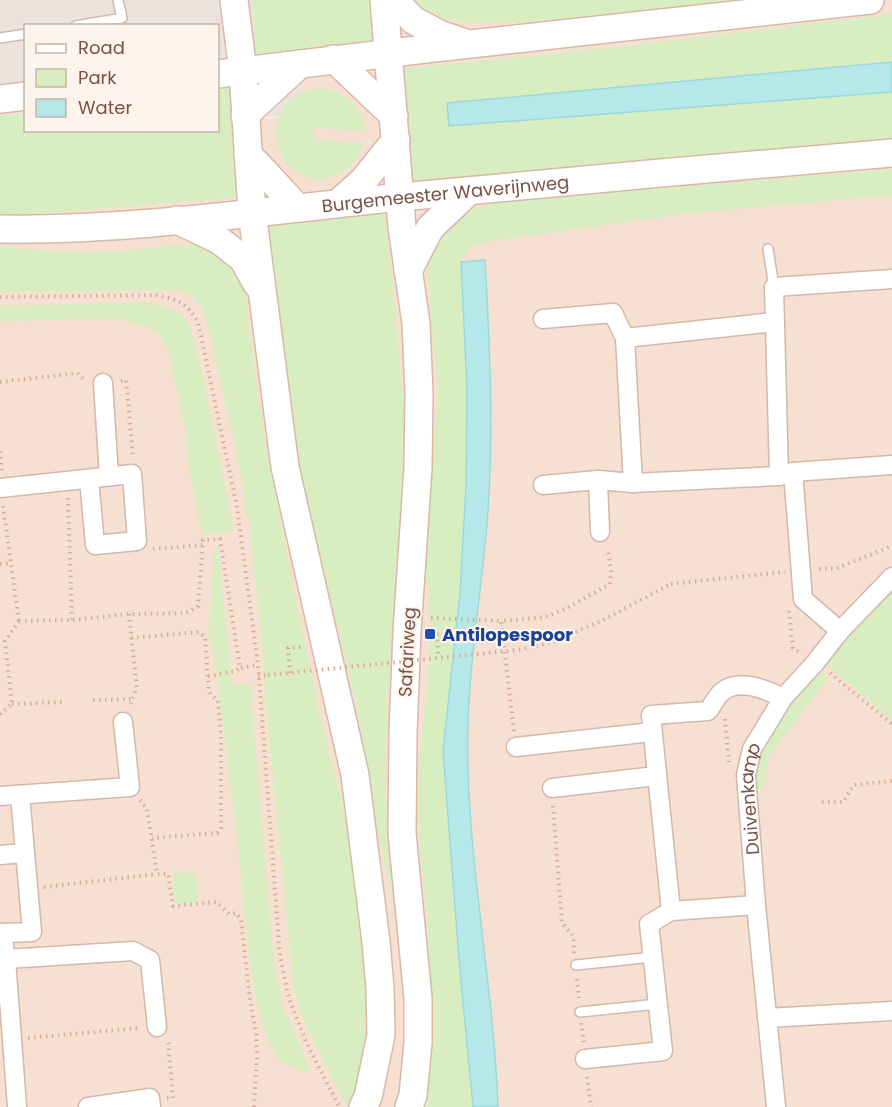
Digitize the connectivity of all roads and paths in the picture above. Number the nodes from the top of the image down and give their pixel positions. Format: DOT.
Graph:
graph roads {
  1 [pos="118,0"];
  2 [pos="228,0"];
  3 [pos="234,0"];
  4 [pos="384,0"];
  5 [pos="394,0"];
  6 [pos="870,0"];
  7 [pos="88,24"];
  8 [pos="219,24"];
  9 [pos="24,34"];
  10 [pos="0,38"];
  11 [pos="469,44"];
  12 [pos="388,53"];
  13 [pos="334,59"];
  14 [pos="300,64"];
  15 [pos="230,72"];
  16 [pos="24,96"];
  17 [pos="0,99"];
  18 [pos="246,115"];
  19 [pos="395,128"];
  20 [pos="892,153"];
  21 [pos="248,155"];
  22 [pos="470,191"];
  23 [pos="399,197"];
  24 [pos="337,204"];
  25 [pos="298,208"];
  26 [pos="252,212"];
  27 [pos="176,219"];
  28 [pos="0,229"];
  29 [pos="768,249"];
  30 [pos="408,271"];
  31 [pos="892,279"];
  32 [pos="774,287"];
  33 [pos="261,293"];
  34 [pos="0,297"];
  35 [pos="543,319"];
  36 [pos="775,322"];
  37 [pos="625,338"];
  38 [pos="103,383"];
  39 [pos="892,465"];
  40 [pos="786,474"];
  41 [pos="110,476"];
  42 [pos="89,479"];
  43 [pos="598,480"];
  44 [pos="67,481"];
  45 [pos="633,483"];
  46 [pos="543,485"];
  47 [pos="0,488"];
  48 [pos="600,532"];
  49 [pos="203,545"];
  50 [pos="190,546"];
  51 [pos="892,546"];
  52 [pos="11,563"];
  53 [pos="0,564"];
  54 [pos="800,570"];
  55 [pos="892,576"];
  56 [pos="129,614"];
  57 [pos="457,619"];
  58 [pos="72,620"];
  59 [pos="19,621"];
  60 [pos="501,621"];
  61 [pos="840,631"];
  62 [pos="430,634"];
  63 [pos="131,638"];
  64 [pos="3,642"];
  65 [pos="302,647"];
  66 [pos="438,657"];
  67 [pos="258,665"];
  68 [pos="240,668"];
  69 [pos="291,674"];
  70 [pos="208,676"];
  71 [pos="258,676"];
  72 [pos="783,698"];
  73 [pos="132,699"];
  74 [pos="93,700"];
  75 [pos="63,702"];
  76 [pos="12,704"];
  77 [pos="0,714"];
  78 [pos="123,722"];
  79 [pos="652,732"];
  80 [pos="516,747"];
  81 [pos="656,776"];
  82 [pos="892,781"];
  83 [pos="130,787"];
  84 [pos="552,788"];
  85 [pos="20,795"];
  86 [pos="0,796"];
  87 [pos="822,802"];
  88 [pos="152,838"];
  89 [pos="24,853"];
  90 [pos="0,855"];
  91 [pos="157,874"];
  92 [pos="28,889"];
  93 [pos="756,905"];
  94 [pos="670,911"];
  95 [pos="32,932"];
  96 [pos="1,934"];
  97 [pos="36,957"];
  98 [pos="653,957"];
  99 [pos="6,959"];
  100 [pos="576,965"];
  101 [pos="658,1004"];
  102 [pos="892,1011"];
  103 [pos="580,1012"];
  104 [pos="767,1018"];
  105 [pos="157,1027"];
  106 [pos="12,1040"];
  107 [pos="585,1059"];
  108 [pos="7,1067"];
  109 [pos="151,1103"];
  110 [pos="98,1106"];
  111 [pos="17,1107"];
  112 [pos="254,1107"];
  113 [pos="339,1107"];
  114 [pos="363,1107"];
  115 [pos="409,1107"];
  116 [pos="591,1107"];
  117 [pos="776,1107"];
  1 -- 7 [label="lane"];
  2 -- 8 [label="main road"];
  3 -- 15 [label="main road"];
  4 -- 12 [label="main road, Safariweg"];
  5 -- 11 [label="main road"];
  6 -- 11 [label="main road"];
  9 -- 10 [label="lane"];
  11 -- 12 [label="main road"];
  12 -- 13 [label="main road"];
  12 -- 19 [label="main road, Safariweg"];
  13 -- 14 [label="main road"];
  13 -- 19 [label="main road"];
  14 -- 15 [label="main road"];
  14 -- 18 [label="main road"];
  15 -- 18 [label="main road"];
  16 -- 17 [label="main road"];
  18 -- 21 [label="main road"];
  19 -- 23 [label="main road, Safariweg"];
  19 -- 24 [label="main road"];
  20 -- 22 [label="main road, Burgemeester Waverijnweg"];
  21 -- 25 [label="main road"];
  21 -- 26 [label="main road"];
  22 -- 23 [label="main road, Burgemeester Waverijnweg"];
  22 -- 30 [label="main road"];
  23 -- 24 [label="main road, Burgemeester Waverijnweg"];
  23 -- 30 [label="main road, Safariweg"];
  24 -- 25 [label="main road, Burgemeester Waverijnweg"];
  25 -- 26 [label="main road, Burgemeester Waverijnweg"];
  26 -- 27 [label="main road, Burgemeester Waverijnweg"];
  26 -- 33 [label="main road"];
  27 -- 28 [label="main road, Burgemeester Waverijnweg"];
  27 -- 33 [label="main road"];
  29 -- 32 [label="lane"];
  30 -- 115 [label="main road, Safariweg"];
  31 -- 32 [label="street"];
  32 -- 36 [label="street"];
  33 -- 114 [label="main road"];
  34 -- 67 [label="path"];
  35 -- 37 [label="street"];
  36 -- 37 [label="street"];
  36 -- 40 [label="street"];
  37 -- 45 [label="street"];
  38 -- 41 [label="street"];
  39 -- 40 [label="street"];
  40 -- 45 [label="street"];
  40 -- 54 [label="street"];
  41 -- 42 [label="street"];
  41 -- 42 [label="street"];
  42 -- 44 [label="street"];
  43 -- 45 [label="street"];
  43 -- 46 [label="street"];
  43 -- 48 [label="street"];
  44 -- 47 [label="street"];
  44 -- 58 [label="path"];
  47 -- 52 [label="path"];
  48 -- 60 [label="path"];
  49 -- 50 [label="path"];
  49 -- 56 [label="path"];
  49 -- 68 [label="path"];
  51 -- 54 [label="path"];
  52 -- 53 [label="path"];
  52 -- 59 [label="path"];
  54 -- 61 [label="street"];
  54 -- 66 [label="path, bridge"];
  55 -- 61 [label="street, Duivenkamp"];
  56 -- 58 [label="path"];
  56 -- 63 [label="path"];
  57 -- 60 [label="path"];
  58 -- 59 [label="path"];
  59 -- 64 [label="path"];
  60 -- 80 [label="path"];
  61 -- 72 [label="street, Duivenkamp"];
  62 -- 66 [label="path"];
  63 -- 70 [label="path"];
  63 -- 73 [label="path"];
  64 -- 76 [label="path"];
  65 -- 69 [label="path"];
  66 -- 69 [label="path, bridge"];
  67 -- 68 [label="path"];
  67 -- 71 [label="path"];
  68 -- 70 [label="path"];
  69 -- 71 [label="path, bridge"];
  70 -- 88 [label="path"];
  71 -- 113 [label="path"];
  72 -- 79 [label="street"];
  72 -- 93 [label="street, Duivenkamp"];
  73 -- 74 [label="path"];
  73 -- 78 [label="path"];
  75 -- 76 [label="path"];
  76 -- 77 [label="path"];
  78 -- 83 [label="street"];
  79 -- 80 [label="street"];
  79 -- 81 [label="street"];
  81 -- 84 [label="street"];
  81 -- 94 [label="street"];
  82 -- 87 [label="path"];
  83 -- 85 [label="street"];
  83 -- 88 [label="path"];
  84 -- 100 [label="path"];
  85 -- 86 [label="street"];
  85 -- 89 [label="street"];
  88 -- 91 [label="path"];
  89 -- 90 [label="street"];
  89 -- 92 [label="street"];
  91 -- 92 [label="path"];
  91 -- 112 [label="path"];
  92 -- 95 [label="street"];
  93 -- 94 [label="street"];
  93 -- 104 [label="street, Duivenkamp"];
  94 -- 98 [label="street"];
  95 -- 96 [label="street"];
  95 -- 97 [label="street"];
  96 -- 99 [label="street"];
  97 -- 99 [label="street"];
  97 -- 105 [label="street"];
  98 -- 100 [label="lane"];
  98 -- 101 [label="street"];
  99 -- 106 [label="street"];
  100 -- 103 [label="path"];
  101 -- 103 [label="lane"];
  101 -- 107 [label="street"];
  102 -- 104 [label="street"];
  103 -- 107 [label="path"];
  104 -- 117 [label="street, Duivenkamp"];
  105 -- 106 [label="path"];
  105 -- 109 [label="path"];
  106 -- 108 [label="street"];
  107 -- 116 [label="path"];
  108 -- 111 [label="street"];
  109 -- 110 [label="street"];
}
